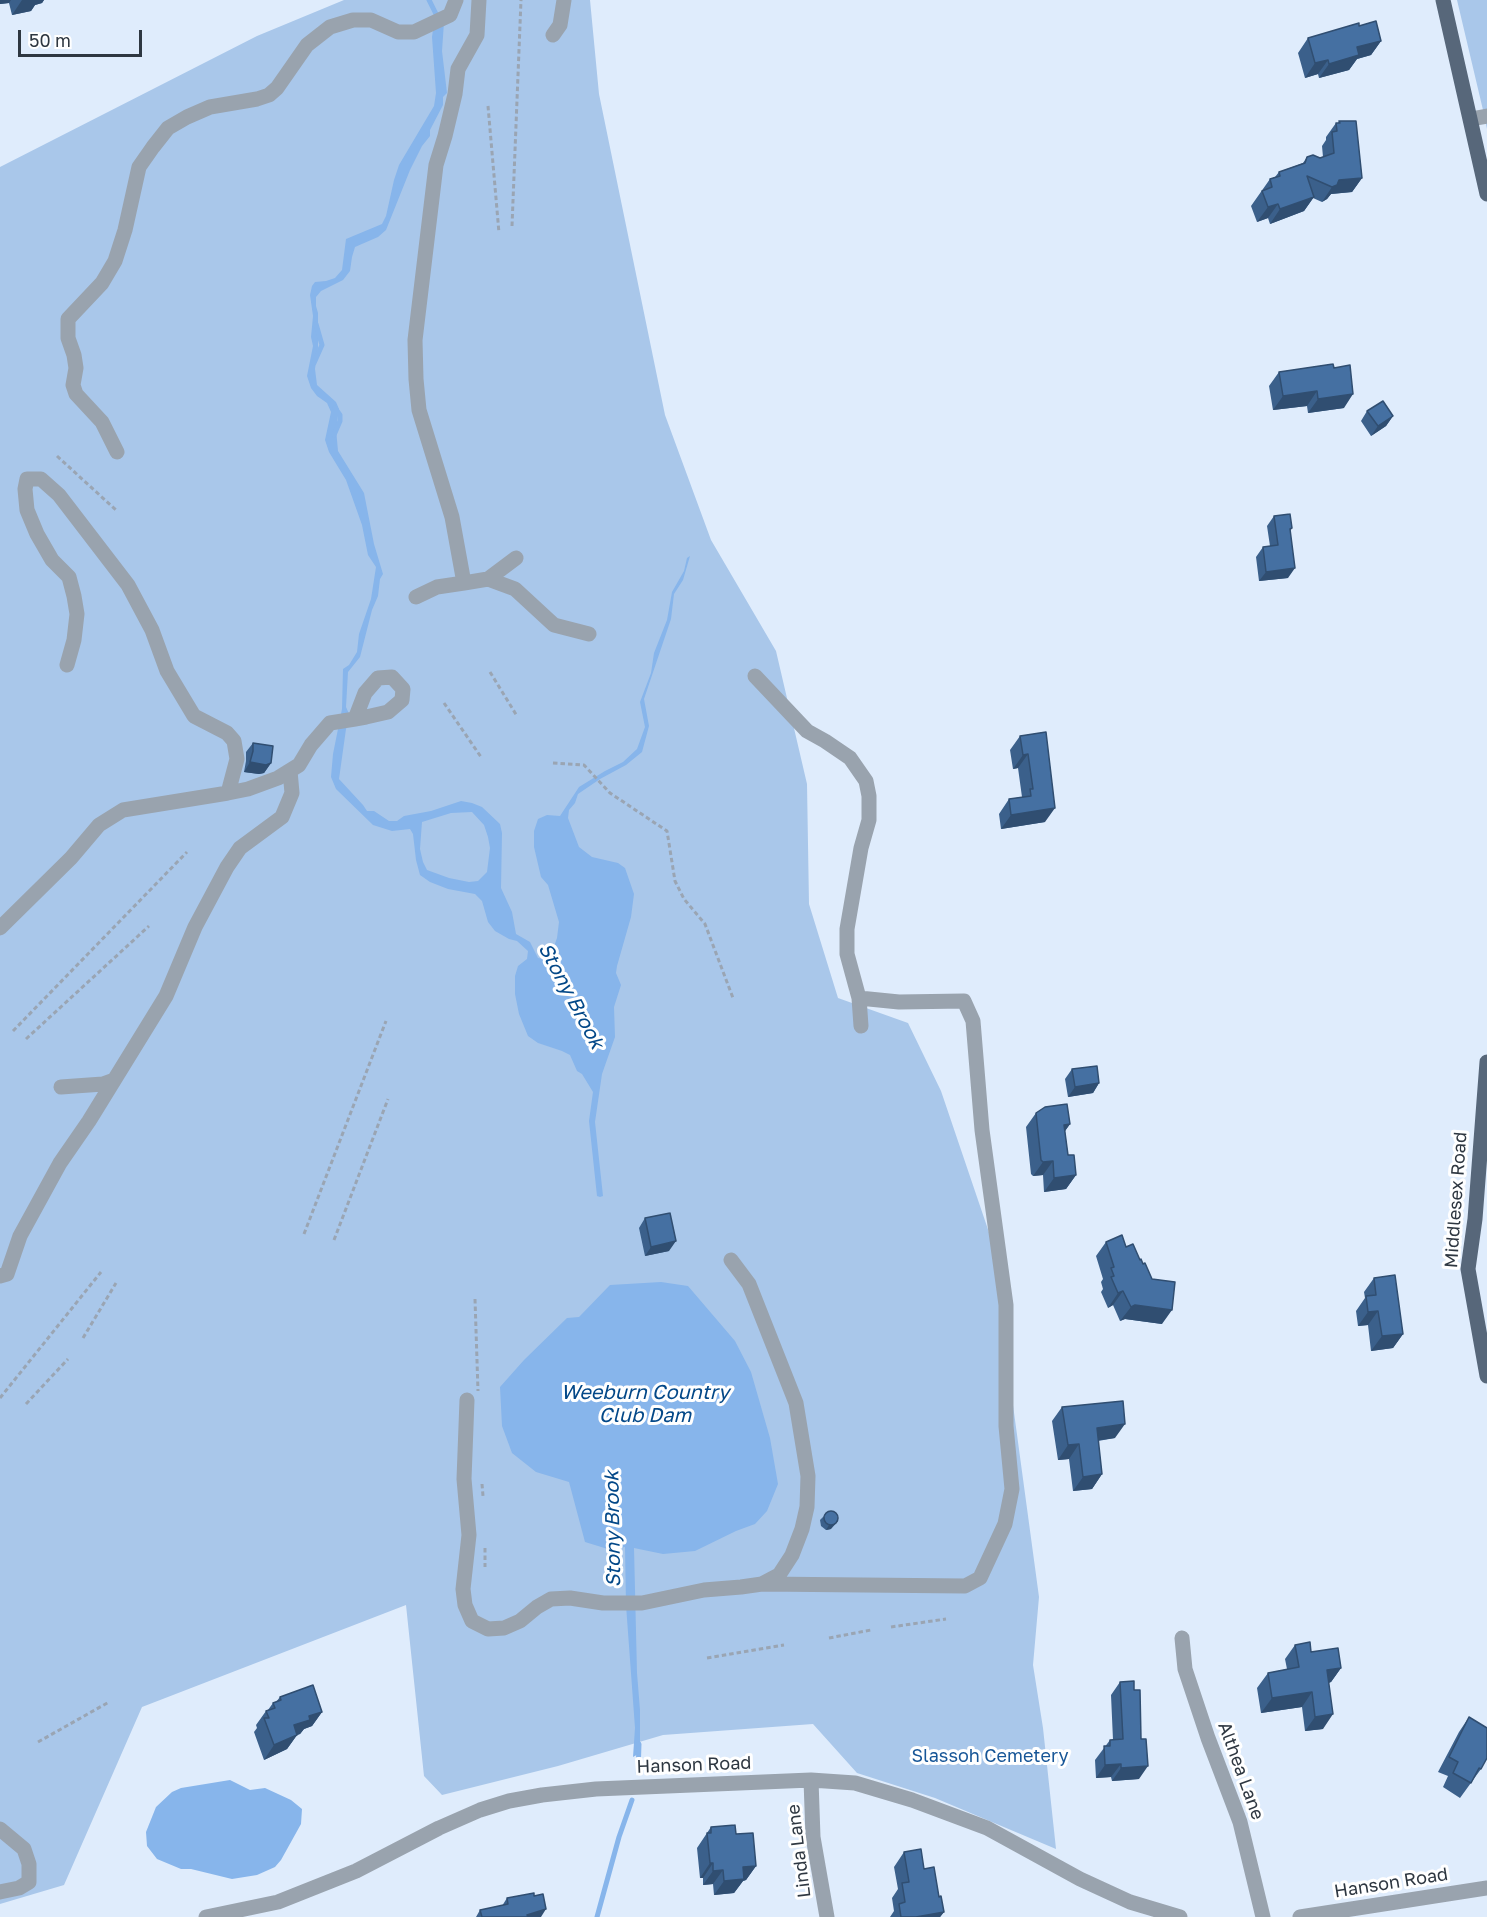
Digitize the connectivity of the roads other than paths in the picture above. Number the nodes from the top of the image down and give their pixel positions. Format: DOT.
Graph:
graph roads {
  1 [pos="479,0"];
  2 [pos="564,0"];
  3 [pos="1443,0"];
  4 [pos="454,5"];
  5 [pos="553,35"];
  6 [pos="1487,116"];
  7 [pos="1471,119"];
  8 [pos="1487,194"];
  9 [pos="117,452"];
  10 [pos="516,558"];
  11 [pos="488,579"];
  12 [pos="464,583"];
  13 [pos="416,597"];
  14 [pos="589,634"];
  15 [pos="67,665"];
  16 [pos="755,675"];
  17 [pos="347,720"];
  18 [pos="290,771"];
  19 [pos="228,793"];
  20 [pos="0,928"];
  21 [pos="859,998"];
  22 [pos="861,1026"];
  23 [pos="1487,1062"];
  24 [pos="114,1080"];
  25 [pos="61,1087"];
  26 [pos="731,1260"];
  27 [pos="0,1276"];
  28 [pos="1487,1376"];
  29 [pos="473,1396"];
  30 [pos="762,1584"];
  31 [pos="1182,1638"];
  32 [pos="811,1780"];
  33 [pos="0,1829"];
  34 [pos="1487,1888"];
  35 [pos="0,1892"];
  36 [pos="206,1917"];
  37 [pos="827,1917"];
  38 [pos="1180,1917"];
  39 [pos="1263,1917"];
  40 [pos="1300,1917"];
  1 -- 12 [label="street"];
  2 -- 5 [label="street"];
  3 -- 7 [label="main road"];
  4 -- 9 [label="street"];
  6 -- 7 [label="street"];
  7 -- 8 [label="main road"];
  10 -- 11 [label="street"];
  11 -- 12 [label="street"];
  11 -- 14 [label="street"];
  12 -- 13 [label="street"];
  15 -- 19 [label="street"];
  16 -- 21 [label="street"];
  17 -- 18 [label="street"];
  18 -- 19 [label="street"];
  18 -- 24 [label="street"];
  19 -- 20 [label="street"];
  21 -- 22 [label="street"];
  21 -- 30 [label="street"];
  23 -- 28 [label="main road, Middlesex Road"];
  24 -- 25 [label="street"];
  24 -- 27 [label="street"];
  26 -- 30 [label="street"];
  29 -- 30 [label="street"];
  31 -- 39 [label="street, Althea Lane"];
  32 -- 36 [label="street, Hanson Road"];
  32 -- 37 [label="street, Linda Lane"];
  32 -- 38 [label="street, Hanson Road"];
  33 -- 35 [label="street"];
  34 -- 40 [label="street, Hanson Road"];
}
